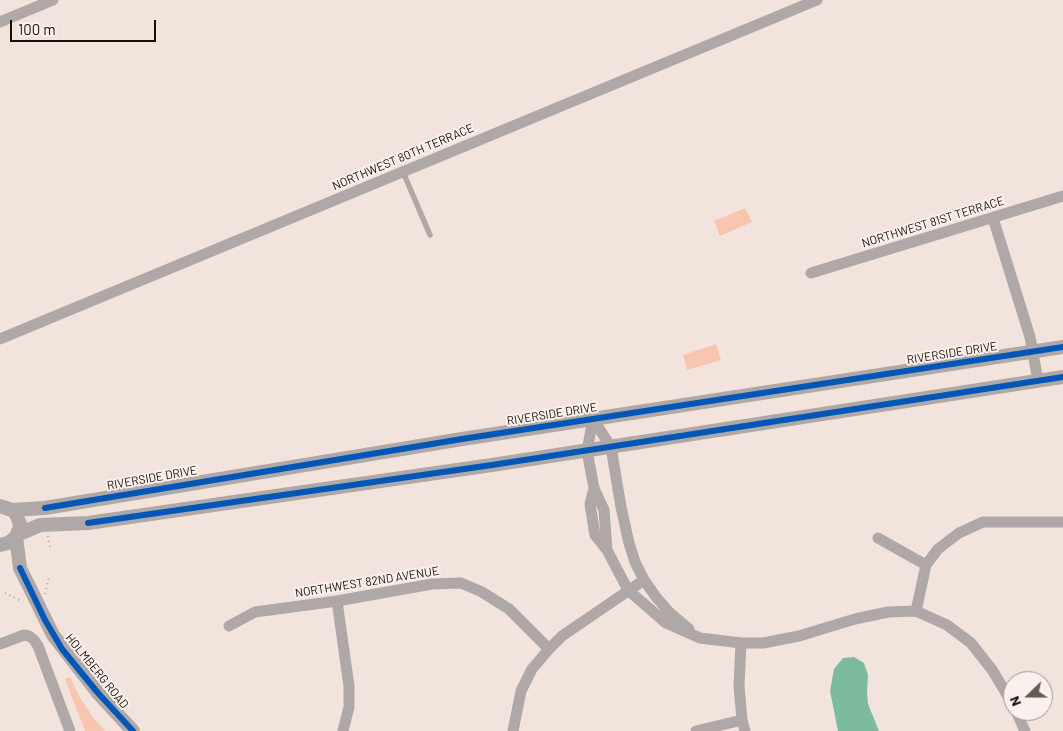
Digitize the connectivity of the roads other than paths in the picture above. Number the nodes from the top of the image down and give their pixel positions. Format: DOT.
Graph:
graph roads {
  1 [pos="53,0"];
  2 [pos="817,0"];
  3 [pos="0,22"];
  4 [pos="403,172"];
  5 [pos="1063,196"];
  6 [pos="993,218"];
  7 [pos="430,235"];
  8 [pos="811,273"];
  9 [pos="0,339"];
  10 [pos="1063,347"];
  11 [pos="1034,352"];
  12 [pos="1063,377"];
  13 [pos="1038,381"];
  14 [pos="593,419"];
  15 [pos="611,447"];
  16 [pos="587,451"];
  17 [pos="594,488"];
  18 [pos="3,507"];
  19 [pos="1063,522"];
  20 [pos="88,523"];
  21 [pos="625,527"];
  22 [pos="606,530"];
  23 [pos="17,536"];
  24 [pos="878,538"];
  25 [pos="0,544"];
  26 [pos="0,549"];
  27 [pos="607,550"];
  28 [pos="926,565"];
  29 [pos="20,568"];
  30 [pos="644,580"];
  31 [pos="628,590"];
  32 [pos="337,601"];
  33 [pos="916,611"];
  34 [pos="229,626"];
  35 [pos="700,638"];
  36 [pos="0,644"];
  37 [pos="741,644"];
  38 [pos="549,649"];
  39 [pos="1003,688"];
  40 [pos="744,725"];
  41 [pos="70,731"];
  42 [pos="133,731"];
  43 [pos="343,731"];
  44 [pos="513,731"];
  45 [pos="696,731"];
  1 -- 3 [label="street"];
  2 -- 4 [label="street, NORTHWEST 80TH TERRACE"];
  4 -- 7 [label="lane"];
  4 -- 9 [label="street, NORTHWEST 80TH TERRACE"];
  5 -- 6 [label="street, NORTHWEST 81ST TERRACE"];
  6 -- 8 [label="street, NORTHWEST 81ST TERRACE"];
  6 -- 11 [label="street"];
  10 -- 11 [label="street, RIVERSIDE DRIVE"];
  11 -- 13 [label="street"];
  11 -- 14 [label="street, RIVERSIDE DRIVE"];
  12 -- 13 [label="street"];
  13 -- 15 [label="street"];
  14 -- 15 [label="street"];
  14 -- 16 [label="street"];
  14 -- 18 [label="street, RIVERSIDE DRIVE"];
  15 -- 16 [label="street"];
  15 -- 21 [label="street"];
  16 -- 17 [label="street"];
  16 -- 20 [label="street"];
  17 -- 22 [label="street"];
  17 -- 27 [label="street"];
  18 -- 23 [label="street, HOLMBERG ROAD"];
  19 -- 28 [label="street"];
  20 -- 23 [label="street"];
  20 -- 29 [label="street"];
  21 -- 22 [label="street"];
  21 -- 30 [label="street"];
  22 -- 27 [label="street"];
  23 -- 25 [label="street"];
  23 -- 29 [label="street, HOLMBERG ROAD"];
  24 -- 28 [label="street"];
  26 -- 29 [label="street, HOLMBERG ROAD"];
  27 -- 31 [label="street"];
  28 -- 33 [label="street"];
  29 -- 42 [label="street, HOLMBERG ROAD"];
  30 -- 31 [label="street"];
  30 -- 35 [label="street"];
  31 -- 35 [label="street"];
  31 -- 38 [label="street"];
  32 -- 34 [label="street, NORTHWEST 82ND AVENUE"];
  32 -- 38 [label="street, NORTHWEST 82ND AVENUE"];
  32 -- 43 [label="street"];
  33 -- 37 [label="street"];
  33 -- 39 [label="street"];
  35 -- 37 [label="street"];
  36 -- 41 [label="street"];
  37 -- 40 [label="street"];
  38 -- 44 [label="street"];
  40 -- 45 [label="street"];
}
